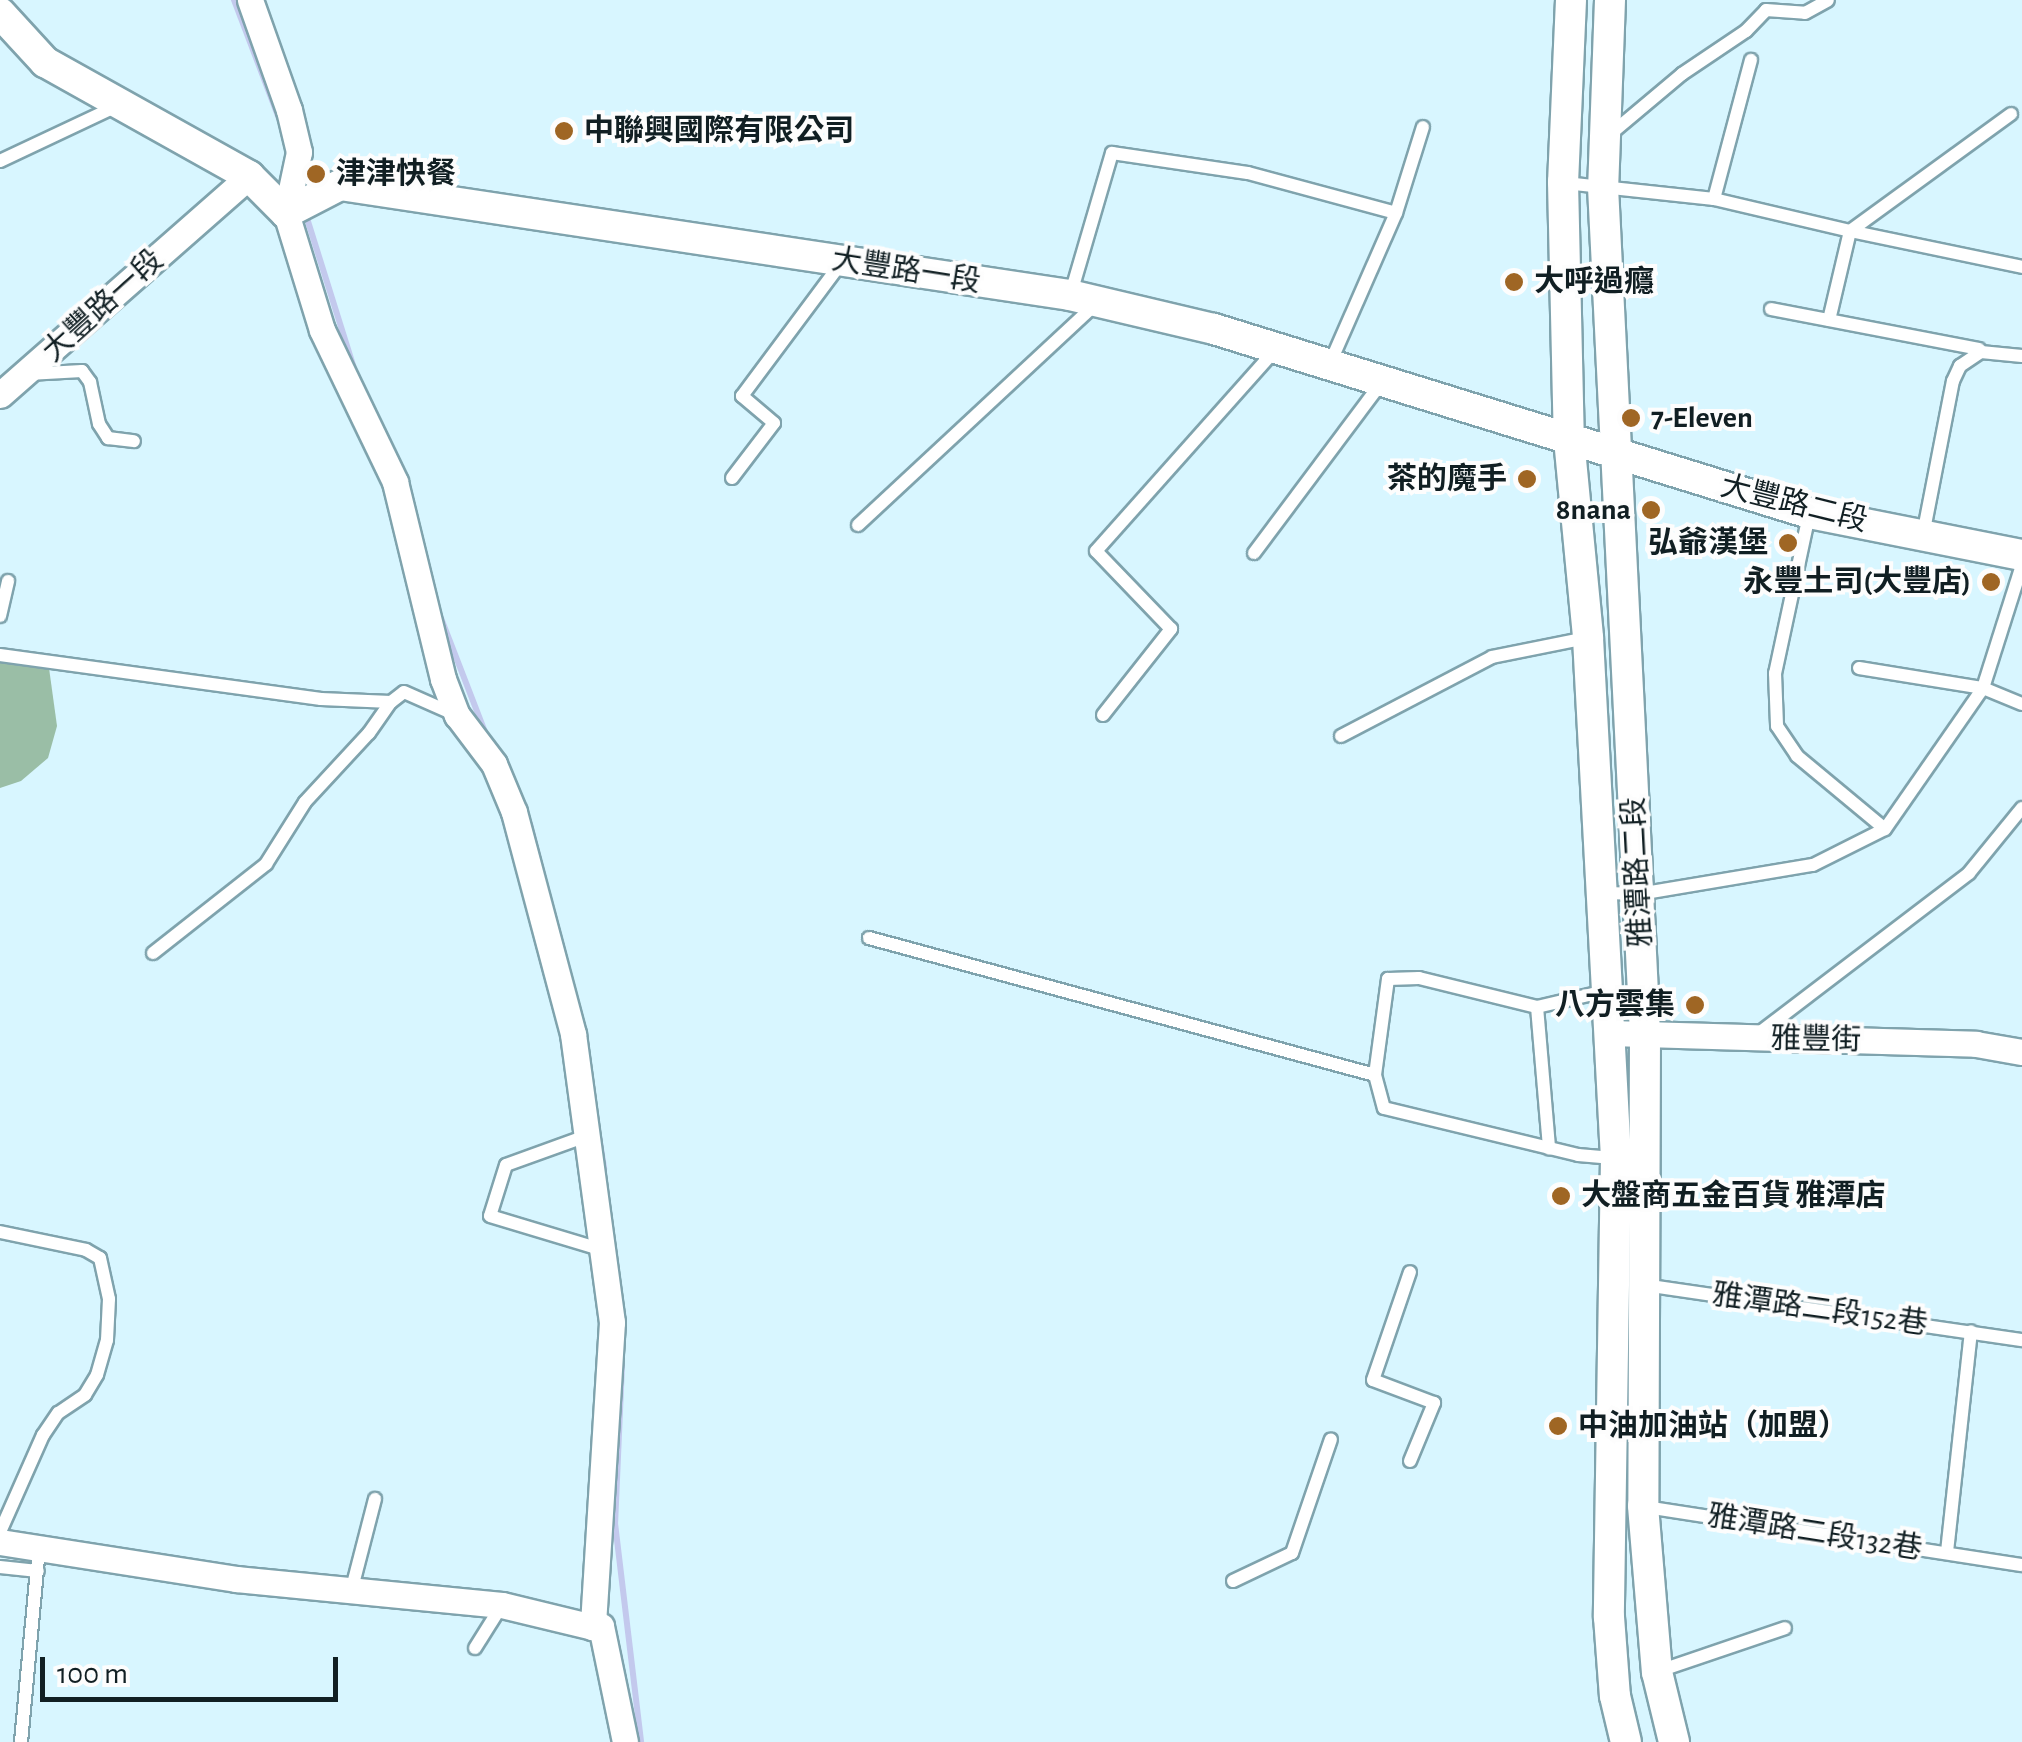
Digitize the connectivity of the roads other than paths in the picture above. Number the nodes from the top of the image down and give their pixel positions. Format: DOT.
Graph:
graph roads {
  1 [pos="250,0"];
  2 [pos="1571,0"];
  3 [pos="1610,0"];
  4 [pos="1828,0"];
  5 [pos="0,13"];
  6 [pos="1751,60"];
  7 [pos="119,105"];
  8 [pos="2011,114"];
  9 [pos="1424,127"];
  10 [pos="1605,139"];
  11 [pos="0,161"];
  12 [pos="249,176"];
  13 [pos="1563,182"];
  14 [pos="1603,187"];
  15 [pos="1714,199"];
  16 [pos="286,213"];
  17 [pos="1396,213"];
  18 [pos="1850,231"];
  19 [pos="842,260"];
  20 [pos="2022,267"];
  21 [pos="1084,298"];
  22 [pos="1771,309"];
  23 [pos="1829,320"];
  24 [pos="1277,348"];
  25 [pos="1979,349"];
  26 [pos="2022,356"];
  27 [pos="1330,364"];
  28 [pos="26,374"];
  29 [pos="1384,380"];
  30 [pos="0,395"];
  31 [pos="1569,440"];
  32 [pos="134,441"];
  33 [pos="1618,456"];
  34 [pos="732,478"];
  35 [pos="1809,512"];
  36 [pos="858,525"];
  37 [pos="1923,535"];
  38 [pos="1254,553"];
  39 [pos="2022,554"];
  40 [pos="2022,565"];
  41 [pos="8,581"];
  42 [pos="0,616"];
  43 [pos="1588,638"];
  44 [pos="0,655"];
  45 [pos="1859,668"];
  46 [pos="1983,688"];
  47 [pos="390,702"];
  48 [pos="2022,704"];
  49 [pos="456,715"];
  50 [pos="1102,715"];
  51 [pos="1341,736"];
  52 [pos="2022,808"];
  53 [pos="1884,829"];
  54 [pos="1600,893"];
  55 [pos="1640,894"];
  56 [pos="869,938"];
  57 [pos="153,954"];
  58 [pos="1606,992"];
  59 [pos="1537,1007"];
  60 [pos="1610,1033"];
  61 [pos="1645,1035"];
  62 [pos="1752,1038"];
  63 [pos="2022,1052"];
  64 [pos="1375,1075"];
  65 [pos="590,1135"];
  66 [pos="1550,1148"];
  67 [pos="1616,1158"];
  68 [pos="0,1232"];
  69 [pos="605,1250"];
  70 [pos="1410,1272"];
  71 [pos="1632,1286"];
  72 [pos="1971,1331"];
  73 [pos="2022,1340"];
  74 [pos="1331,1439"];
  75 [pos="1410,1460"];
  76 [pos="375,1498"];
  77 [pos="1608,1504"];
  78 [pos="1643,1506"];
  79 [pos="0,1532"];
  80 [pos="0,1542"];
  81 [pos="1947,1552"];
  82 [pos="39,1560"];
  83 [pos="2022,1566"];
  84 [pos="0,1568"];
  85 [pos="1233,1581"];
  86 [pos="352,1588"];
  87 [pos="502,1605"];
  88 [pos="592,1627"];
  89 [pos="1785,1628"];
  90 [pos="475,1648"];
  91 [pos="1657,1672"];
  92 [pos="21,1742"];
  93 [pos="625,1742"];
  94 [pos="1626,1742"];
  95 [pos="1674,1742"];
  1 -- 16 [label="street"];
  2 -- 13 [label="street, 雅潭路二段"];
  3 -- 10 [label="street, 雅潭路二段"];
  4 -- 10 [label="lane"];
  5 -- 7 [label="street"];
  6 -- 15 [label="lane"];
  7 -- 11 [label="lane"];
  7 -- 12 [label="street"];
  8 -- 18 [label="lane"];
  9 -- 17 [label="lane"];
  10 -- 14 [label="street, 雅潭路二段"];
  12 -- 16 [label="street"];
  12 -- 28 [label="street, 大豐路一段"];
  13 -- 14 [label="lane"];
  13 -- 31 [label="street, 雅潭路二段"];
  14 -- 15 [label="lane"];
  14 -- 33 [label="street, 雅潭路二段"];
  15 -- 18 [label="lane"];
  16 -- 19 [label="street, 大豐路一段"];
  16 -- 49 [label="street"];
  17 -- 21 [label="lane"];
  17 -- 27 [label="lane"];
  18 -- 20 [label="lane"];
  18 -- 23 [label="lane"];
  19 -- 21 [label="street, 大豐路一段"];
  19 -- 34 [label="lane"];
  21 -- 24 [label="street, 大豐路一段"];
  21 -- 36 [label="lane"];
  22 -- 23 [label="lane"];
  23 -- 25 [label="lane"];
  24 -- 27 [label="street, 大豐路一段"];
  24 -- 50 [label="lane"];
  26 -- 37 [label="lane"];
  27 -- 29 [label="street, 大豐路一段"];
  28 -- 30 [label="street, 大豐路一段"];
  28 -- 32 [label="lane"];
  29 -- 31 [label="street, 大豐路一段"];
  29 -- 38 [label="lane"];
  31 -- 33 [label="street, 大豐路二段"];
  31 -- 43 [label="street, 雅潭路二段"];
  33 -- 35 [label="street, 大豐路二段"];
  33 -- 55 [label="street, 雅潭路二段"];
  35 -- 37 [label="street, 大豐路二段"];
  35 -- 53 [label="lane"];
  37 -- 39 [label="street, 大豐路二段"];
  40 -- 46 [label="lane"];
  41 -- 42 [label="lane"];
  43 -- 51 [label="lane"];
  43 -- 54 [label="street, 雅潭路二段"];
  44 -- 47 [label="lane"];
  45 -- 46 [label="lane"];
  46 -- 48 [label="lane"];
  46 -- 53 [label="lane"];
  47 -- 49 [label="lane"];
  47 -- 57 [label="lane"];
  49 -- 65 [label="street"];
  52 -- 62 [label="lane"];
  53 -- 55 [label="lane"];
  54 -- 55 [label="lane"];
  54 -- 58 [label="street, 雅潭路二段"];
  55 -- 61 [label="street, 雅潭路二段"];
  56 -- 64 [label="lane"];
  58 -- 59 [label="lane"];
  58 -- 60 [label="street, 雅潭路二段"];
  59 -- 64 [label="lane"];
  59 -- 66 [label="lane"];
  60 -- 61 [label="street, 雅豐街"];
  60 -- 67 [label="street, 雅潭路二段"];
  61 -- 62 [label="street, 雅豐街"];
  61 -- 71 [label="street, 雅潭路二段"];
  62 -- 63 [label="street, 雅豐街"];
  64 -- 66 [label="lane"];
  65 -- 69 [label="street"];
  65 -- 69 [label="lane"];
  66 -- 67 [label="lane"];
  67 -- 71 [label="street, 雅潭路二段"];
  68 -- 79 [label="lane"];
  69 -- 88 [label="street"];
  70 -- 75 [label="lane"];
  71 -- 72 [label="lane, 雅潭路二段152巷"];
  71 -- 77 [label="street, 雅潭路二段"];
  71 -- 78 [label="street, 雅潭路二段"];
  72 -- 73 [label="lane, 雅潭路二段152巷"];
  72 -- 81 [label="lane"];
  74 -- 85 [label="lane"];
  76 -- 86 [label="lane"];
  77 -- 78 [label="lane, 雅潭路二段132巷"];
  77 -- 94 [label="street, 雅潭路二段"];
  78 -- 81 [label="lane, 雅潭路二段132巷"];
  78 -- 91 [label="street, 雅潭路二段"];
  80 -- 82 [label="street"];
  81 -- 83 [label="lane, 雅潭路二段132巷"];
  82 -- 84 [label="lane"];
  82 -- 86 [label="street"];
  82 -- 92 [label="lane"];
  86 -- 87 [label="street"];
  87 -- 88 [label="street"];
  87 -- 90 [label="lane"];
  88 -- 93 [label="street"];
  89 -- 91 [label="lane"];
  91 -- 95 [label="street, 雅潭路二段"];
}
